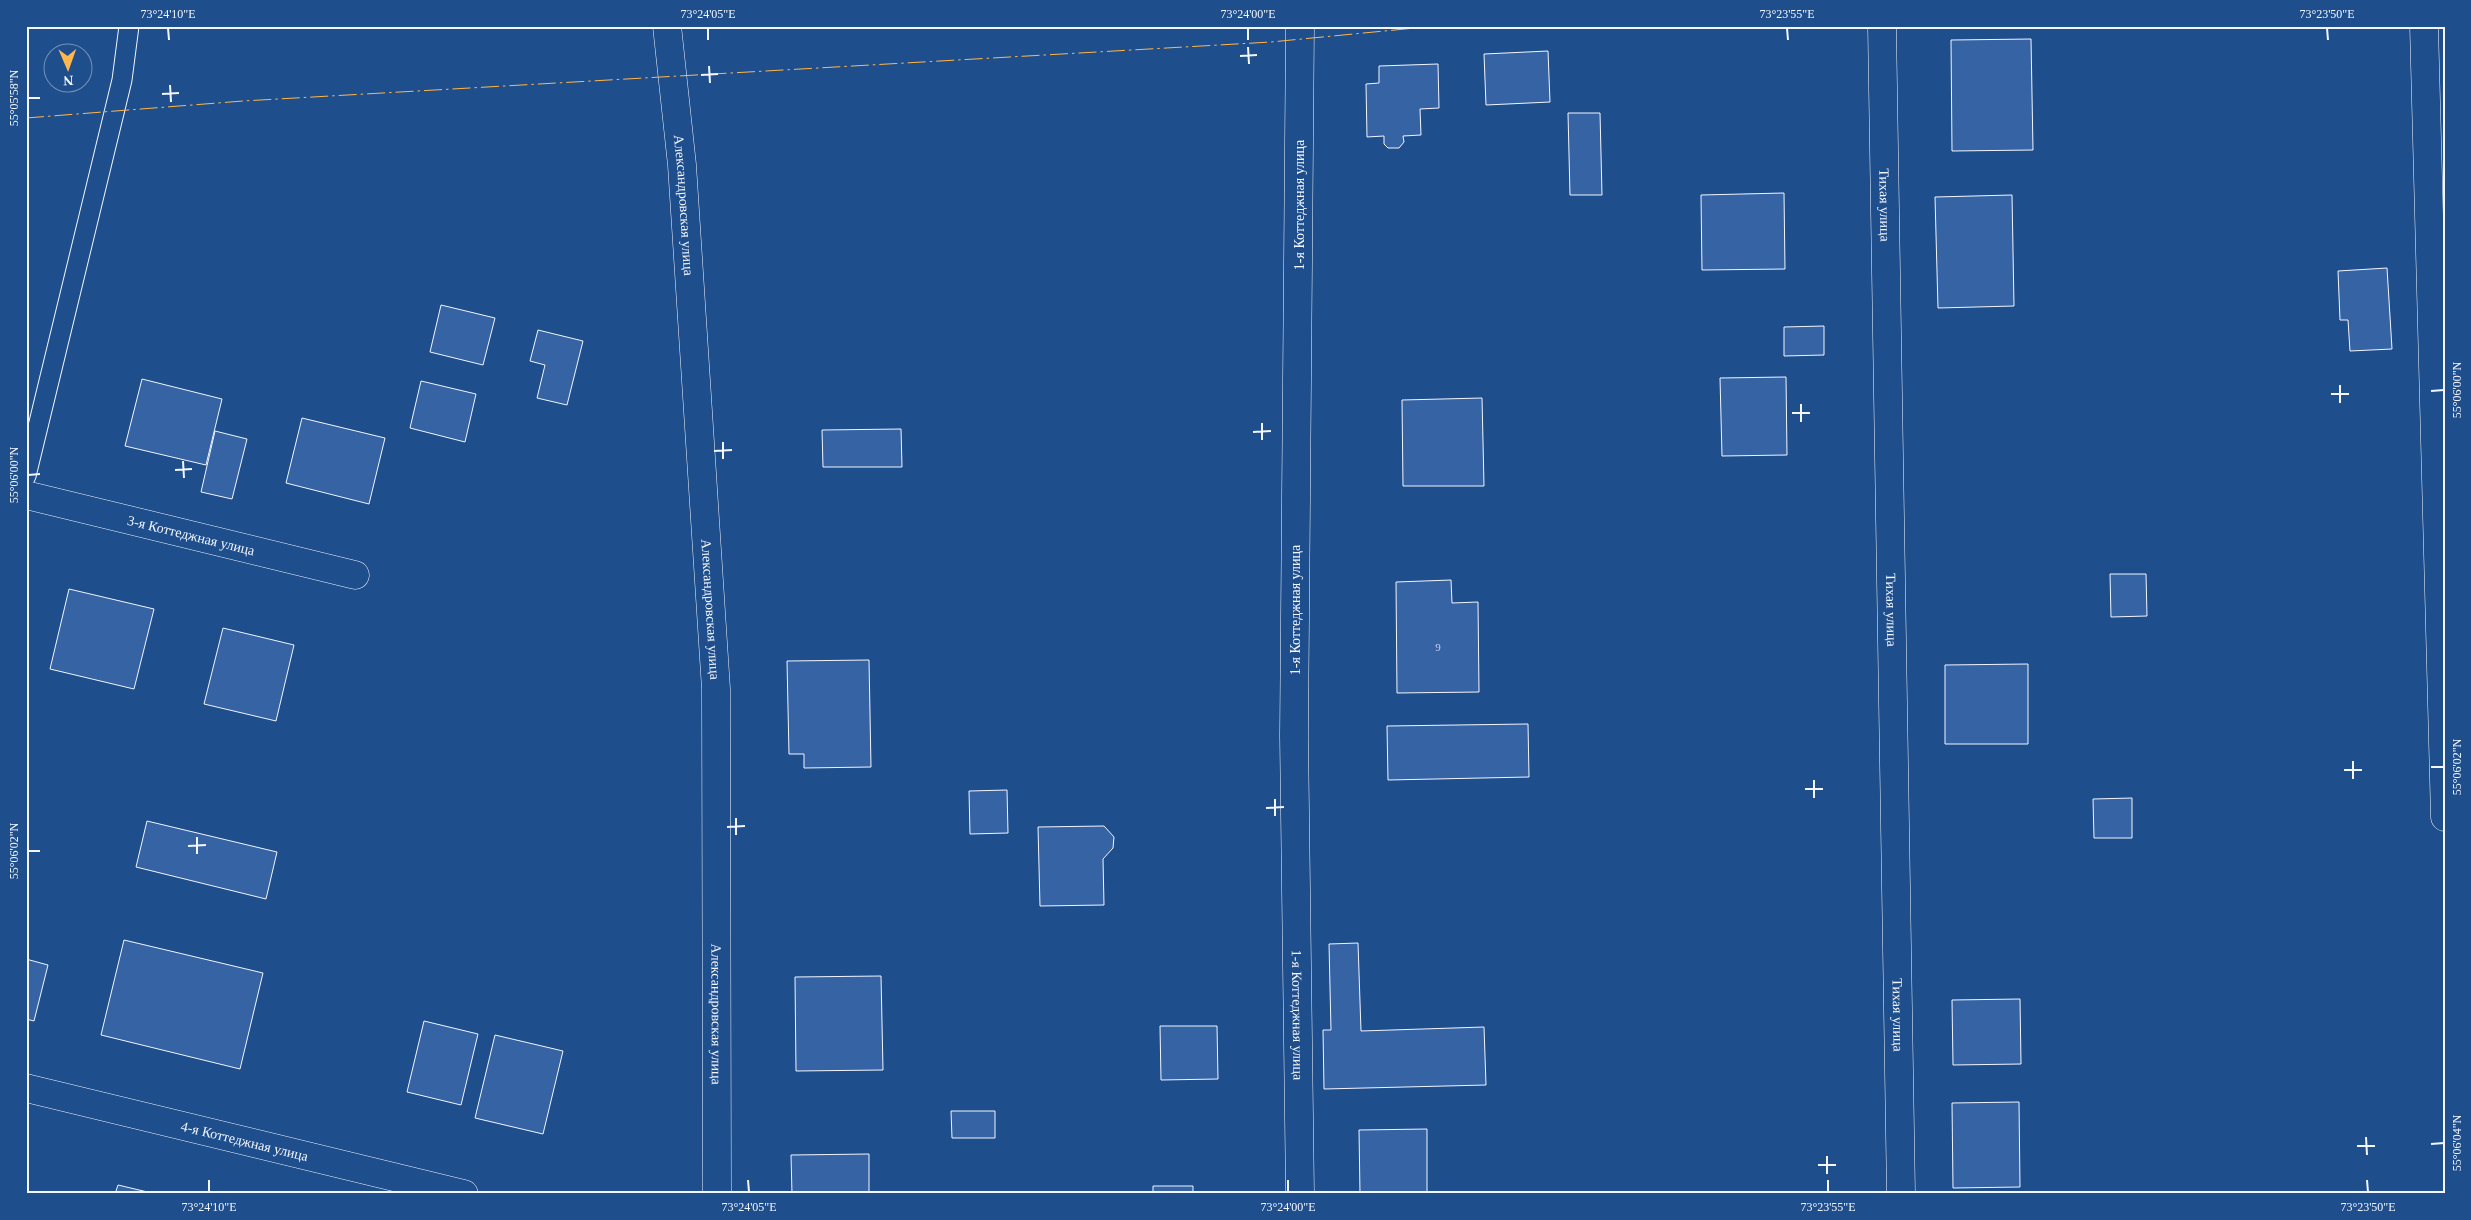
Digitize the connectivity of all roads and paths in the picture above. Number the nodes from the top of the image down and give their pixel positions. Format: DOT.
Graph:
graph roads {
  1 [pos="129,26"];
  2 [pos="667,26"];
  3 [pos="1300,26"];
  4 [pos="1882,26"];
  5 [pos="2424,26"];
  6 [pos="26,476"];
  7 [pos="26,495"];
  8 [pos="355,575"];
  9 [pos="2445,817"];
  10 [pos="26,1088"];
  11 [pos="464,1194"];
  12 [pos="717,1194"];
  13 [pos="1300,1194"];
  14 [pos="1901,1194"];
  1 -- 6 [label="lane"];
  2 -- 12 [label="street, Александровская улица"];
  3 -- 13 [label="street, 1-я Коттеджная улица"];
  4 -- 14 [label="street, Тихая улица"];
  5 -- 9 [label="street"];
  7 -- 8 [label="street, 3-я Коттеджная улица"];
  10 -- 11 [label="street, 4-я Коттеджная улица"];
}
